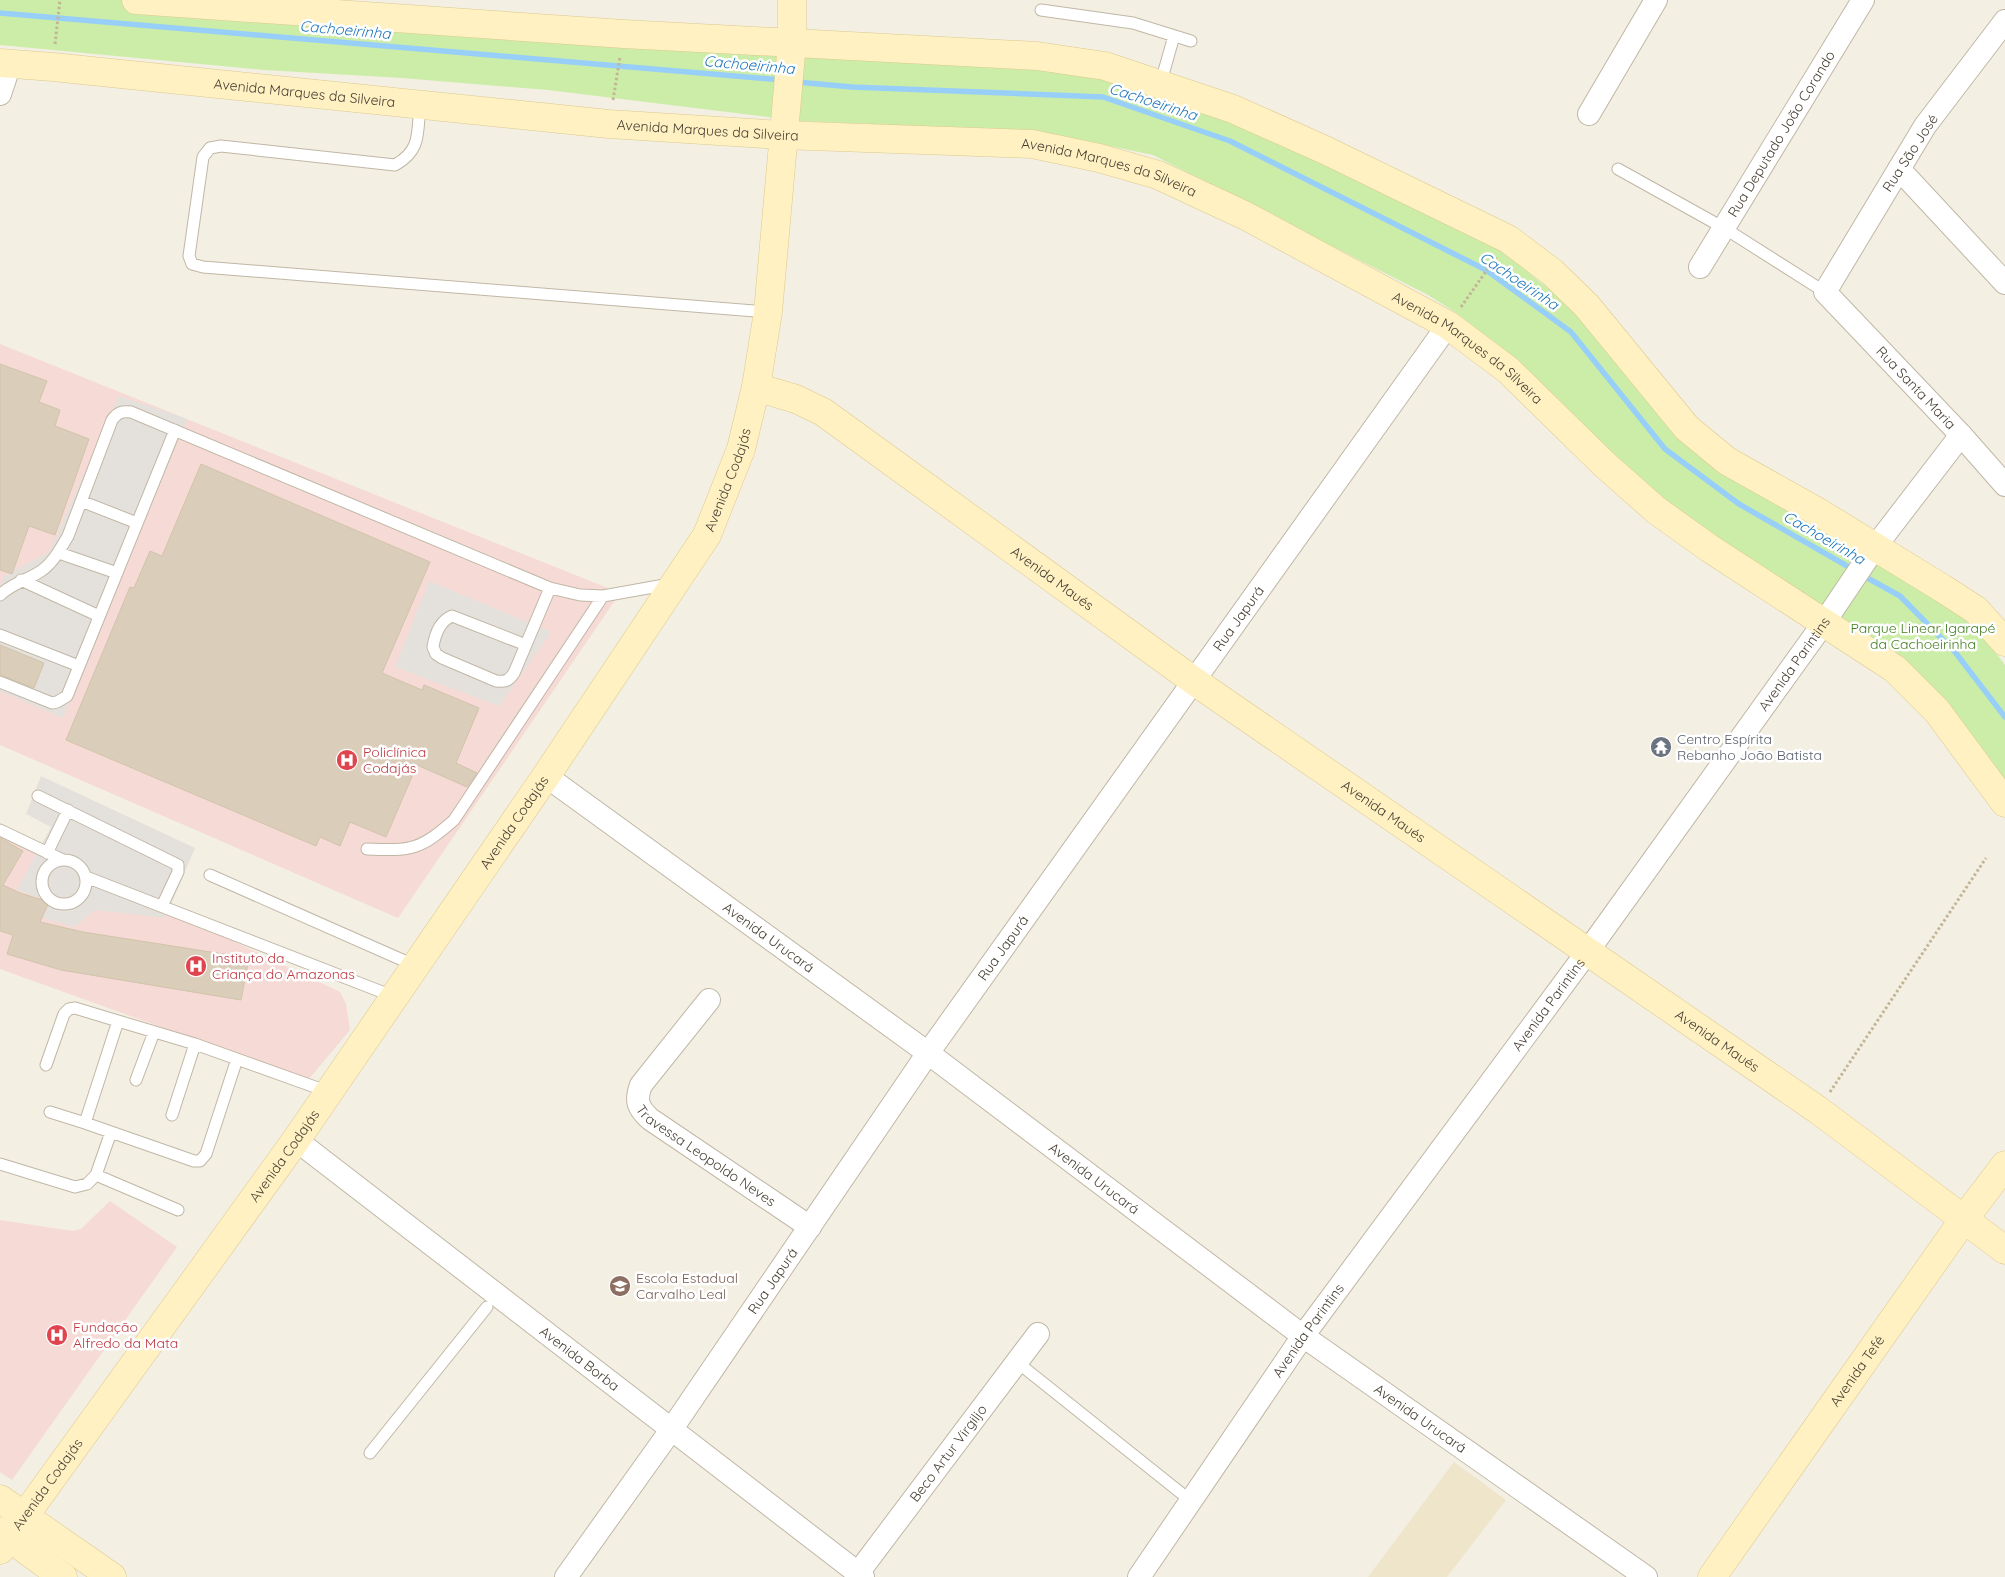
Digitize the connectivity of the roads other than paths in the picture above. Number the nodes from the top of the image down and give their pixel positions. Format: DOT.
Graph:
graph roads {
  1 [pos="792,0"];
  2 [pos="1656,0"];
  3 [pos="1863,0"];
  4 [pos="146,1"];
  5 [pos="1041,10"];
  6 [pos="2005,22"];
  7 [pos="1174,36"];
  8 [pos="1191,41"];
  9 [pos="791,51"];
  10 [pos="5,64"];
  11 [pos="1160,85"];
  12 [pos="0,94"];
  13 [pos="420,104"];
  14 [pos="1589,114"];
  15 [pos="783,125"];
  16 [pos="1618,169"];
  17 [pos="1899,169"];
  18 [pos="1724,228"];
  19 [pos="1700,267"];
  20 [pos="2005,283"];
  21 [pos="1825,292"];
  22 [pos="768,312"];
  23 [pos="1455,316"];
  24 [pos="756,387"];
  25 [pos="175,430"];
  26 [pos="1961,435"];
  27 [pos="2005,486"];
  28 [pos="81,501"];
  29 [pos="137,523"];
  30 [pos="1871,552"];
  31 [pos="59,553"];
  32 [pos="117,573"];
  33 [pos="21,580"];
  34 [pos="675,583"];
  35 [pos="550,588"];
  36 [pos="0,595"];
  37 [pos="603,596"];
  38 [pos="99,616"];
  39 [pos="1827,618"];
  40 [pos="0,635"];
  41 [pos="2005,642"];
  42 [pos="526,645"];
  43 [pos="79,666"];
  44 [pos="1194,681"];
  45 [pos="0,682"];
  46 [pos="546,776"];
  47 [pos="38,796"];
  48 [pos="2005,803"];
  49 [pos="68,810"];
  50 [pos="0,830"];
  51 [pos="367,849"];
  52 [pos="47,853"];
  53 [pos="63,860"];
  54 [pos="210,875"];
  55 [pos="86,877"];
  56 [pos="162,906"];
  57 [pos="1588,951"];
  58 [pos="416,966"];
  59 [pos="395,997"];
  60 [pos="709,1000"];
  61 [pos="118,1021"];
  62 [pos="154,1032"];
  63 [pos="195,1044"];
  64 [pos="928,1053"];
  65 [pos="237,1059"];
  66 [pos="46,1065"];
  67 [pos="136,1080"];
  68 [pos="329,1092"];
  69 [pos="50,1112"];
  70 [pos="172,1115"];
  71 [pos="85,1123"];
  72 [pos="111,1132"];
  73 [pos="292,1147"];
  74 [pos="0,1164"];
  75 [pos="2005,1165"];
  76 [pos="96,1175"];
  77 [pos="178,1210"];
  78 [pos="1964,1220"];
  79 [pos="810,1228"];
  80 [pos="2005,1250"];
  81 [pos="487,1307"];
  82 [pos="1038,1334"];
  83 [pos="1303,1336"];
  84 [pos="1017,1362"];
  85 [pos="666,1436"];
  86 [pos="370,1453"];
  87 [pos="0,1499"];
  88 [pos="1190,1501"];
  89 [pos="25,1515"];
  90 [pos="3,1540"];
  91 [pos="853,1576"];
  92 [pos="63,1577"];
  93 [pos="112,1577"];
  94 [pos="566,1577"];
  95 [pos="1139,1577"];
  96 [pos="1646,1577"];
  97 [pos="1712,1577"];
  1 -- 9 [label="street, Avenida Codajás"];
  2 -- 14 [label="street"];
  3 -- 18 [label="street, Rua Deputado João Corando"];
  4 -- 9 [label="street"];
  5 -- 7 [label="lane"];
  6 -- 17 [label="street, Rua São José"];
  7 -- 8 [label="lane"];
  7 -- 11 [label="lane"];
  9 -- 11 [label="street"];
  9 -- 15 [label="street, Avenida Codajás"];
  10 -- 12 [label="street"];
  10 -- 13 [label="street, Avenida Marques da Silveira"];
  11 -- 30 [label="street"];
  13 -- 15 [label="street, Avenida Marques da Silveira"];
  13 -- 22 [label="lane"];
  15 -- 22 [label="street, Avenida Codajás"];
  15 -- 23 [label="street, Avenida Marques da Silveira"];
  16 -- 18 [label="lane"];
  17 -- 20 [label="street"];
  17 -- 21 [label="street, Rua São José"];
  18 -- 19 [label="street, Rua Deputado João Corando"];
  18 -- 21 [label="lane"];
  21 -- 26 [label="street, Rua Santa Maria"];
  22 -- 24 [label="street, Avenida Codajás"];
  23 -- 39 [label="street, Avenida Marques da Silveira"];
  23 -- 44 [label="street, Rua Japurá"];
  24 -- 34 [label="street, Avenida Codajás"];
  24 -- 44 [label="street, Avenida Maués"];
  25 -- 28 [label="lane"];
  25 -- 29 [label="lane"];
  25 -- 35 [label="lane"];
  26 -- 27 [label="street, Rua Santa Maria"];
  26 -- 30 [label="street, Avenida Parintins"];
  28 -- 29 [label="lane"];
  28 -- 31 [label="lane"];
  29 -- 32 [label="lane"];
  30 -- 39 [label="street, Avenida Parintins"];
  30 -- 41 [label="street"];
  31 -- 32 [label="lane"];
  31 -- 33 [label="lane"];
  32 -- 38 [label="lane"];
  33 -- 36 [label="lane"];
  33 -- 38 [label="lane"];
  34 -- 37 [label="lane"];
  34 -- 46 [label="street, Avenida Codajás"];
  35 -- 37 [label="lane"];
  35 -- 42 [label="lane"];
  37 -- 51 [label="lane"];
  38 -- 43 [label="lane"];
  39 -- 48 [label="street, Avenida Marques da Silveira"];
  39 -- 57 [label="street, Avenida Parintins"];
  40 -- 43 [label="lane"];
  42 -- 42 [label="lane"];
  43 -- 45 [label="lane"];
  44 -- 57 [label="street, Avenida Maués"];
  44 -- 64 [label="street, Rua Japurá"];
  46 -- 58 [label="street, Avenida Codajás"];
  46 -- 64 [label="street, Avenida Urucará"];
  47 -- 49 [label="lane"];
  49 -- 52 [label="lane"];
  49 -- 56 [label="lane"];
  50 -- 52 [label="lane"];
  52 -- 53 [label="lane"];
  53 -- 55 [label="lane"];
  53 -- 55 [label="lane"];
  54 -- 58 [label="lane"];
  55 -- 56 [label="lane"];
  56 -- 59 [label="lane"];
  57 -- 78 [label="street, Avenida Maués"];
  57 -- 83 [label="street, Avenida Parintins"];
  58 -- 59 [label="street, Avenida Codajás"];
  59 -- 68 [label="street, Avenida Codajás"];
  60 -- 79 [label="street, Travessa Leopoldo Neves"];
  61 -- 62 [label="lane"];
  61 -- 66 [label="lane"];
  61 -- 71 [label="lane"];
  62 -- 63 [label="lane"];
  62 -- 67 [label="lane"];
  63 -- 65 [label="lane"];
  63 -- 70 [label="lane"];
  64 -- 79 [label="street, Rua Japurá"];
  64 -- 83 [label="street, Avenida Urucará"];
  65 -- 68 [label="lane"];
  65 -- 72 [label="lane"];
  68 -- 73 [label="street, Avenida Codajás"];
  69 -- 71 [label="lane"];
  71 -- 72 [label="lane"];
  72 -- 76 [label="lane"];
  73 -- 81 [label="street, Avenida Borba"];
  73 -- 85 [label="street, Avenida Borba"];
  73 -- 89 [label="street, Avenida Codajás"];
  74 -- 76 [label="lane"];
  75 -- 78 [label="street, Avenida Tefé"];
  76 -- 77 [label="lane"];
  78 -- 80 [label="street, Avenida Maués"];
  78 -- 97 [label="street, Avenida Tefé"];
  79 -- 85 [label="street, Rua Japurá"];
  81 -- 85 [label="street, Avenida Borba"];
  81 -- 86 [label="lane"];
  82 -- 84 [label="street, Beco Artur Virgiljo"];
  83 -- 88 [label="street, Avenida Parintins"];
  83 -- 96 [label="street, Avenida Urucará"];
  84 -- 88 [label="lane"];
  84 -- 91 [label="street, Beco Artur Virgiljo"];
  85 -- 91 [label="street, Avenida Borba"];
  85 -- 94 [label="street, Rua Japurá"];
  87 -- 89 [label="street"];
  88 -- 95 [label="street, Avenida Parintins"];
  89 -- 90 [label="street, Avenida Codajás"];
  89 -- 93 [label="street"];
  90 -- 92 [label="street"];
}
